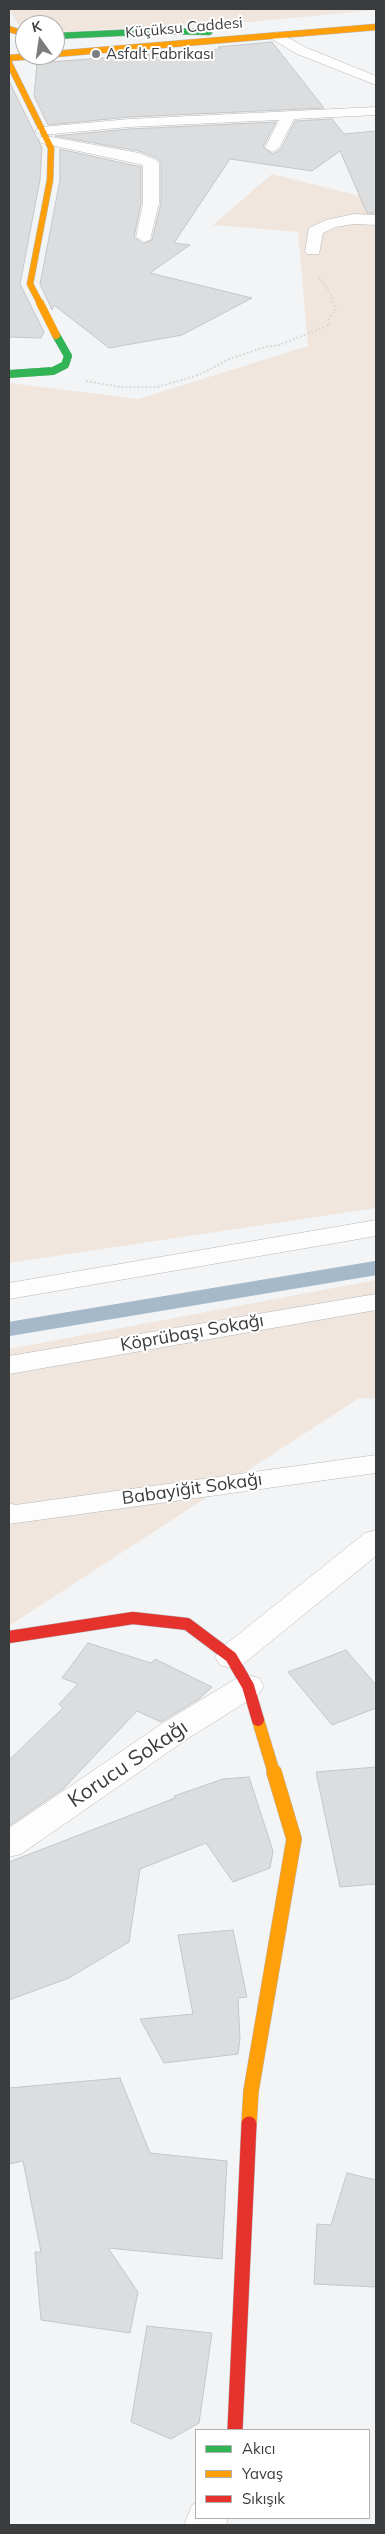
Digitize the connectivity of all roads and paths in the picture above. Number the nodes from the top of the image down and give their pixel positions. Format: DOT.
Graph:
graph roads {
  1 [pos="376,18"];
  2 [pos="376,27"];
  3 [pos="209,32"];
  4 [pos="65,36"];
  5 [pos="277,36"];
  6 [pos="65,44"];
  7 [pos="65,53"];
  8 [pos="9,63"];
  9 [pos="376,80"];
  10 [pos="376,111"];
  11 [pos="289,114"];
  12 [pos="44,136"];
  13 [pos="272,148"];
  14 [pos="376,220"];
  15 [pos="144,237"];
  16 [pos="312,251"];
  17 [pos="53,371"];
  18 [pos="9,374"];
  19 [pos="376,1228"];
  20 [pos="9,1291"];
  21 [pos="376,1302"];
  22 [pos="9,1365"];
  23 [pos="376,1464"];
  24 [pos="9,1513"];
  25 [pos="376,1540"];
  26 [pos="9,1637"];
  27 [pos="230,1657"];
  28 [pos="248,1686"];
  29 [pos="9,1845"];
  30 [pos="235,2429"];
  1 -- 3 [label="street, Küçüksu Caddesi"];
  2 -- 5 [label="street, Küçüksu Caddesi"];
  3 -- 4 [label="street"];
  3 -- 6 [label="street, Küçüksu Caddesi"];
  5 -- 7 [label="street, Küçüksu Caddesi"];
  5 -- 9 [label="street"];
  8 -- 12 [label="street"];
  10 -- 11 [label="street"];
  11 -- 12 [label="street"];
  11 -- 13 [label="street"];
  12 -- 15 [label="street"];
  12 -- 17 [label="street"];
  14 -- 16 [label="street"];
  16 -- 17 [label="path"];
  17 -- 18 [label="street"];
  19 -- 20 [label="street"];
  21 -- 22 [label="street, Köprübaşı Sokağı"];
  23 -- 24 [label="street, Babayiğit Sokağı"];
  25 -- 27 [label="street"];
  26 -- 27 [label="street"];
  27 -- 28 [label="street"];
  28 -- 29 [label="street, Korucu Sokağı"];
  28 -- 30 [label="street"];
}
